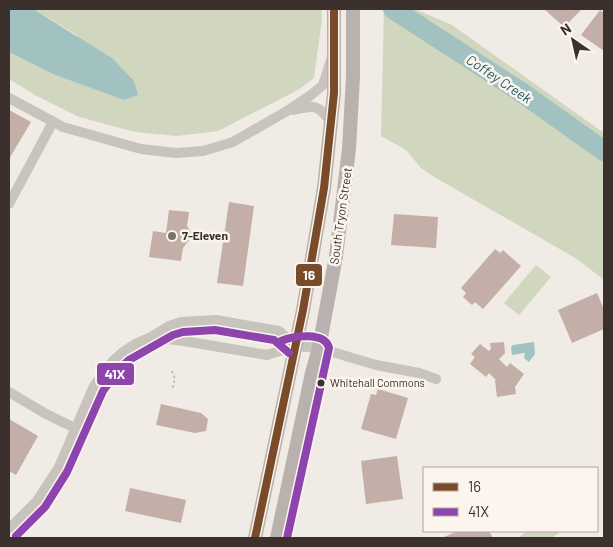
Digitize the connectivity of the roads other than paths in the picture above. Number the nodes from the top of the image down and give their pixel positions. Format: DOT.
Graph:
graph roads {
  1 [pos="334,9"];
  2 [pos="353,9"];
  3 [pos="334,52"];
  4 [pos="9,98"];
  5 [pos="287,112"];
  6 [pos="53,122"];
  7 [pos="331,122"];
  8 [pos="9,204"];
  9 [pos="151,337"];
  10 [pos="296,346"];
  11 [pos="319,348"];
  12 [pos="436,379"];
  13 [pos="9,392"];
  14 [pos="75,428"];
  15 [pos="9,529"];
  16 [pos="255,538"];
  17 [pos="277,538"];
  1 -- 3 [label="main road, South Tryon Street"];
  2 -- 11 [label="main road, South Tryon Street"];
  3 -- 5 [label="street"];
  3 -- 7 [label="main road, South Tryon Street"];
  4 -- 6 [label="street"];
  5 -- 6 [label="street"];
  5 -- 7 [label="street"];
  6 -- 8 [label="street"];
  7 -- 10 [label="main road, South Tryon Street"];
  9 -- 10 [label="street"];
  9 -- 10 [label="street"];
  9 -- 14 [label="street"];
  10 -- 11 [label="street"];
  10 -- 16 [label="main road, South Tryon Street"];
  11 -- 12 [label="street"];
  11 -- 17 [label="main road, South Tryon Street"];
  13 -- 14 [label="street"];
  14 -- 15 [label="street"];
}
